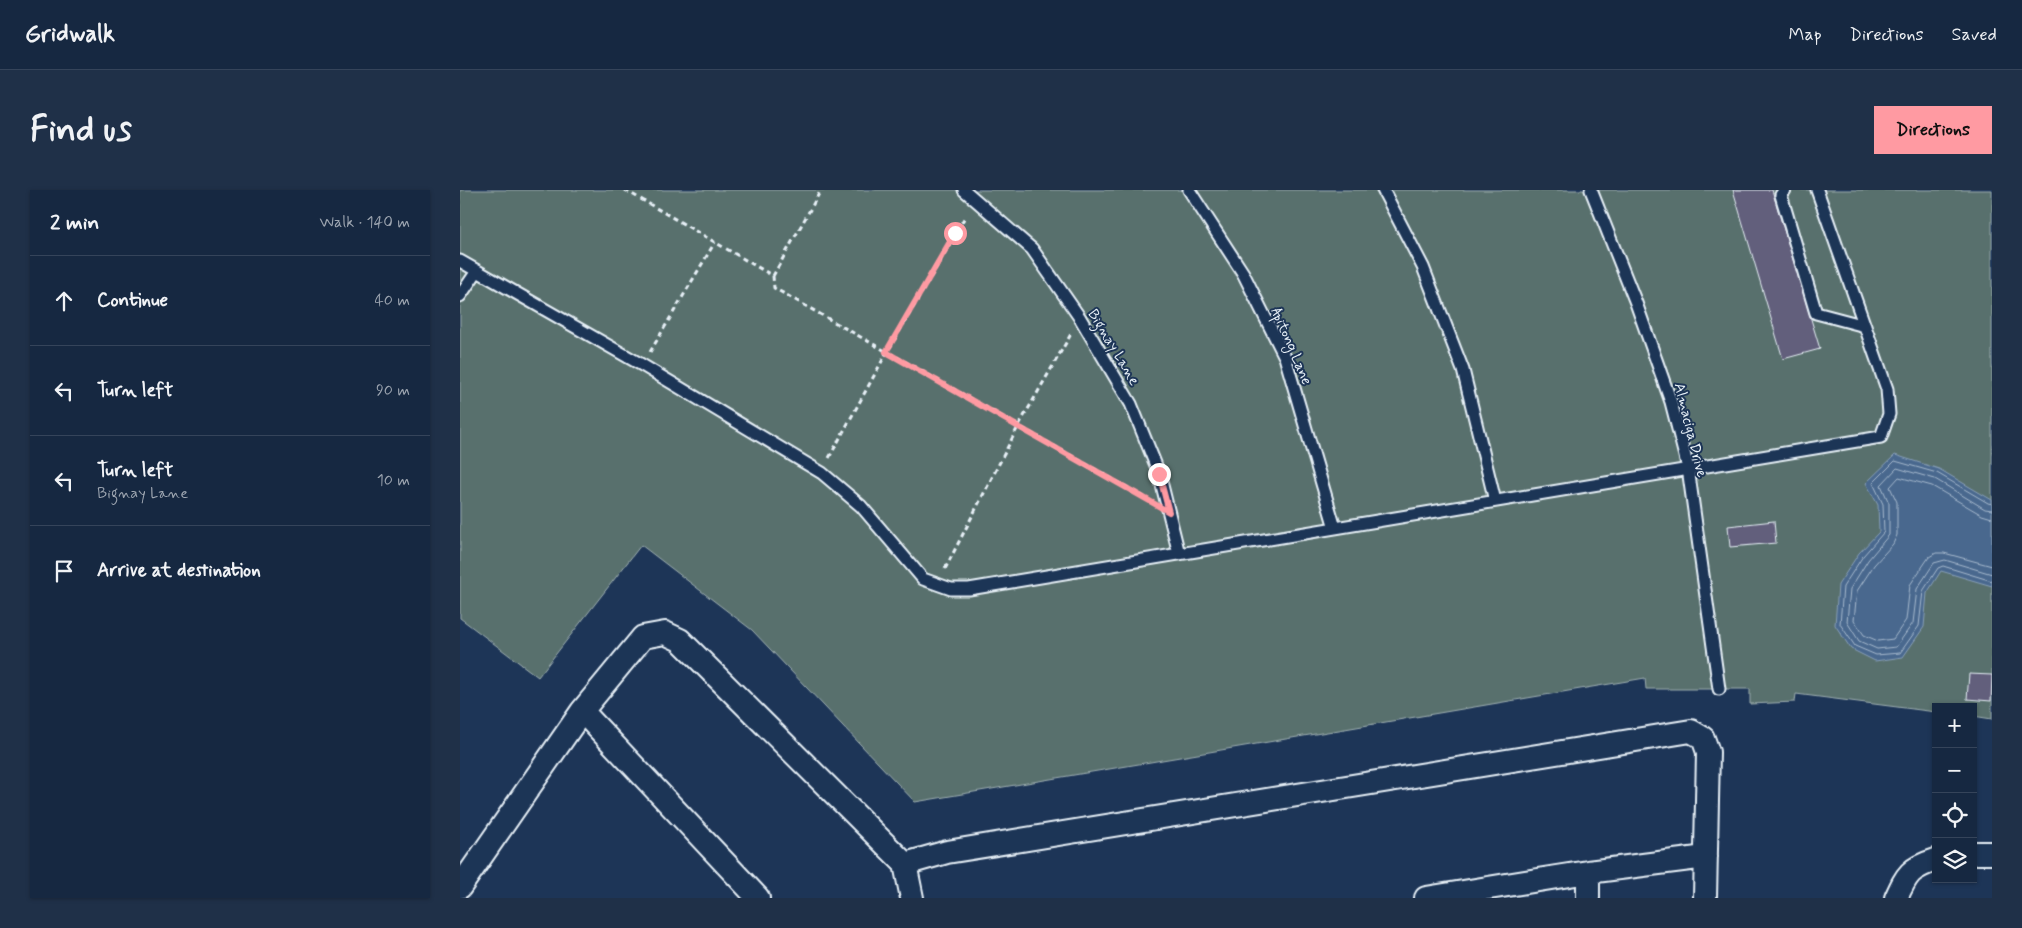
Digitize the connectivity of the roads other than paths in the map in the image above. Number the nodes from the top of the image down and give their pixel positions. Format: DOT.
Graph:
graph roads {
  1 [pos="964,190"];
  2 [pos="1189,190"];
  3 [pos="1384,190"];
  4 [pos="1591,190"];
  5 [pos="1785,190"];
  6 [pos="1817,190"];
  7 [pos="460,261"];
  8 [pos="477,271"];
  9 [pos="460,296"];
  10 [pos="1865,326"];
  11 [pos="1688,468"];
  12 [pos="1495,501"];
  13 [pos="1335,528"];
  14 [pos="1179,554"];
  15 [pos="1719,689"];
  16 [pos="582,711"];
  17 [pos="1977,853"];
  18 [pos="1992,853"];
  19 [pos="1706,857"];
  20 [pos="1932,861"];
  21 [pos="906,864"];
  22 [pos="1588,872"];
  23 [pos="460,887"];
  24 [pos="1469,894"];
  25 [pos="758,898"];
  26 [pos="912,898"];
  27 [pos="1426,898"];
  28 [pos="1588,898"];
  29 [pos="1705,898"];
  30 [pos="1896,898"];
  1 -- 14 [label="lane, Bignay Lane"];
  2 -- 13 [label="lane, Apitong Lane"];
  3 -- 12 [label="lane"];
  4 -- 11 [label="lane, Almaciga Drive"];
  5 -- 10 [label="lane"];
  6 -- 10 [label="lane"];
  7 -- 8 [label="lane"];
  8 -- 9 [label="lane"];
  8 -- 14 [label="lane"];
  10 -- 11 [label="lane"];
  11 -- 12 [label="lane"];
  11 -- 15 [label="lane, Almaciga Drive"];
  12 -- 13 [label="lane"];
  13 -- 14 [label="lane"];
  16 -- 21 [label="street"];
  16 -- 23 [label="street"];
  16 -- 25 [label="street"];
  17 -- 18 [label="street"];
  19 -- 21 [label="street"];
  19 -- 22 [label="street"];
  19 -- 29 [label="street"];
  20 -- 30 [label="street"];
  21 -- 26 [label="street"];
  22 -- 24 [label="street"];
  22 -- 28 [label="street"];
  24 -- 27 [label="street"];
}
